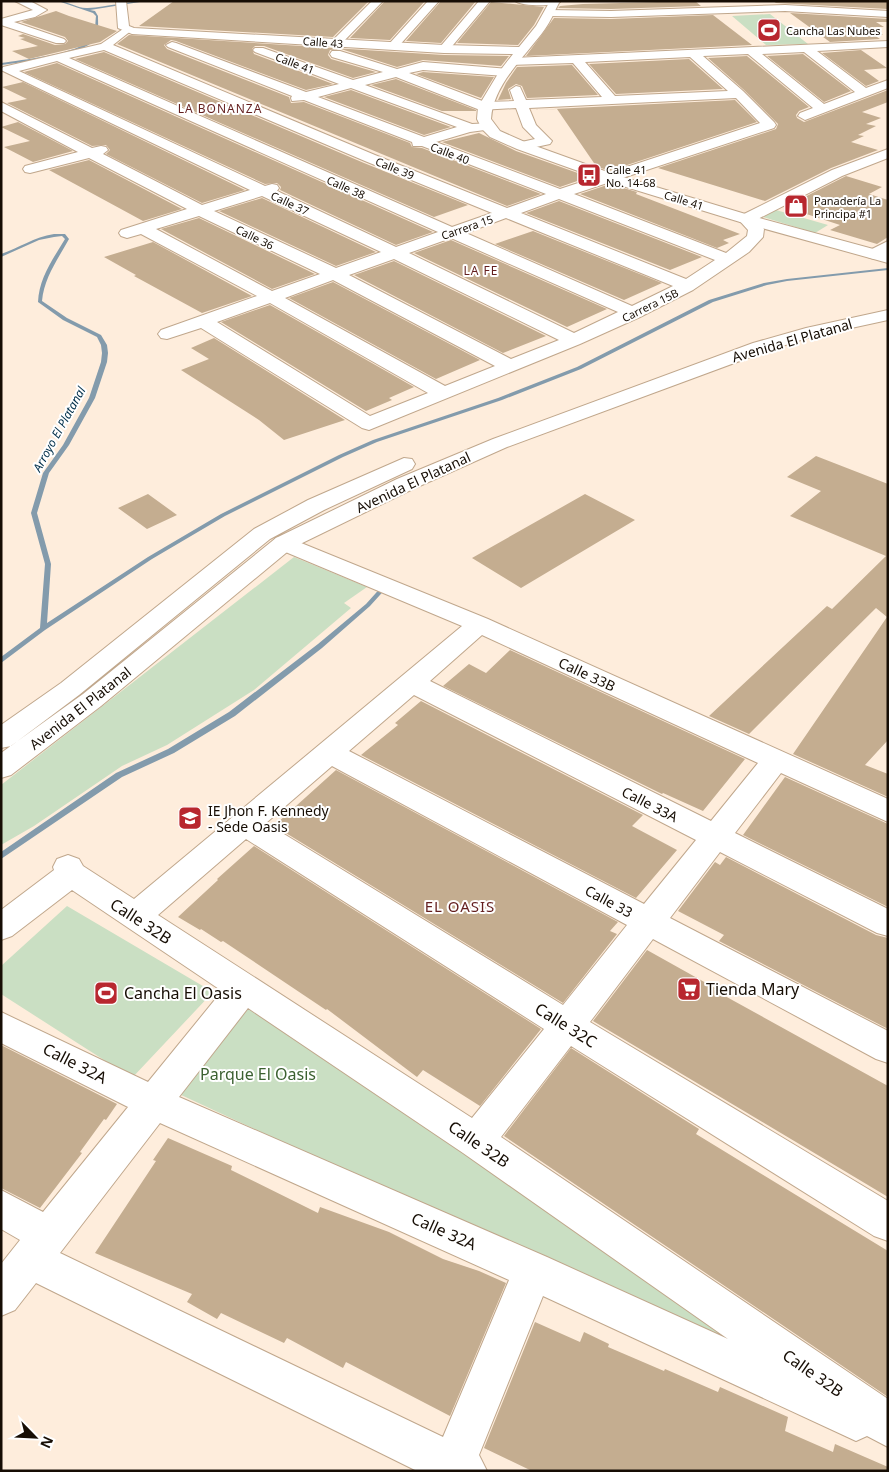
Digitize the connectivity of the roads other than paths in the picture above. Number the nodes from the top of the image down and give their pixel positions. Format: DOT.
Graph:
graph roads {
  1 [pos="20,1"];
  2 [pos="378,1"];
  3 [pos="434,1"];
  4 [pos="485,1"];
  5 [pos="520,1"];
  6 [pos="712,1"];
  7 [pos="555,2"];
  8 [pos="122,3"];
  9 [pos="722,10"];
  10 [pos="549,13"];
  11 [pos="888,14"];
  12 [pos="1,22"];
  13 [pos="126,30"];
  14 [pos="60,41"];
  15 [pos="109,43"];
  16 [pos="882,44"];
  17 [pos="172,46"];
  18 [pos="393,46"];
  19 [pos="805,47"];
  20 [pos="336,48"];
  21 [pos="444,49"];
  22 [pos="259,50"];
  23 [pos="458,50"];
  24 [pos="750,50"];
  25 [pos="520,51"];
  26 [pos="888,52"];
  27 [pos="692,53"];
  28 [pos="199,56"];
  29 [pos="59,58"];
  30 [pos="577,60"];
  31 [pos="154,67"];
  32 [pos="507,70"];
  33 [pos="395,72"];
  34 [pos="102,78"];
  35 [pos="84,82"];
  36 [pos="348,84"];
  37 [pos="888,84"];
  38 [pos="66,86"];
  39 [pos="48,90"];
  40 [pos="739,94"];
  41 [pos="865,94"];
  42 [pos="29,95"];
  43 [pos="304,97"];
  44 [pos="612,101"];
  45 [pos="4,102"];
  46 [pos="522,105"];
  47 [pos="486,107"];
  48 [pos="257,109"];
  49 [pos="823,110"];
  50 [pos="803,116"];
  51 [pos="203,124"];
  52 [pos="487,126"];
  53 [pos="185,128"];
  54 [pos="472,128"];
  55 [pos="166,133"];
  56 [pos="148,137"];
  57 [pos="130,142"];
  58 [pos="422,142"];
  59 [pos="522,146"];
  60 [pos="111,147"];
  61 [pos="92,152"];
  62 [pos="888,153"];
  63 [pos="370,158"];
  64 [pos="30,169"];
  65 [pos="319,175"];
  66 [pos="608,177"];
  67 [pos="300,180"];
  68 [pos="282,185"];
  69 [pos="263,191"];
  70 [pos="560,195"];
  71 [pos="200,210"];
  72 [pos="506,213"];
  73 [pos="746,219"];
  74 [pos="451,232"];
  75 [pos="394,252"];
  76 [pos="883,252"];
  77 [pos="728,259"];
  78 [pos="334,274"];
  79 [pos="687,286"];
  80 [pos="271,296"];
  81 [pos="888,302"];
  82 [pos="634,313"];
  83 [pos="888,315"];
  84 [pos="203,321"];
  85 [pos="167,334"];
  86 [pos="574,340"];
  87 [pos="510,366"];
  88 [pos="443,393"];
  89 [pos="284,543"];
  90 [pos="479,624"];
  91 [pos="412,684"];
  92 [pos="1,739"];
  93 [pos="330,753"];
  94 [pos="775,761"];
  95 [pos="1,768"];
  96 [pos="888,811"];
  97 [pos="245,824"];
  98 [pos="714,836"];
  99 [pos="134,916"];
  100 [pos="647,921"];
  101 [pos="888,924"];
  102 [pos="1,927"];
  103 [pos="244,988"];
  104 [pos="566,1025"];
  105 [pos="1,1026"];
  106 [pos="888,1048"];
  107 [pos="154,1103"];
  108 [pos="476,1141"];
  109 [pos="1,1208"];
  110 [pos="888,1223"];
  111 [pos="40,1247"];
  112 [pos="534,1271"];
  113 [pos="1,1296"];
  114 [pos="888,1425"];
  115 [pos="888,1434"];
  116 [pos="459,1468"];
  1 -- 12 [label="street"];
  2 -- 20 [label="street"];
  3 -- 18 [label="street"];
  4 -- 21 [label="street"];
  5 -- 7 [label="street"];
  6 -- 9 [label="street"];
  7 -- 10 [label="street"];
  8 -- 13 [label="street"];
  9 -- 10 [label="street"];
  9 -- 11 [label="street"];
  10 -- 25 [label="street"];
  12 -- 14 [label="street"];
  13 -- 15 [label="street"];
  13 -- 20 [label="street, Calle 43"];
  15 -- 29 [label="street"];
  15 -- 31 [label="street, Calle 39"];
  16 -- 19 [label="street"];
  16 -- 26 [label="street"];
  17 -- 28 [label="street, Calle 40"];
  18 -- 20 [label="street, Calle 43"];
  18 -- 21 [label="street, Calle 43"];
  19 -- 24 [label="street"];
  19 -- 41 [label="street"];
  20 -- 33 [label="street"];
  21 -- 23 [label="street, Calle 43"];
  22 -- 36 [label="street, Calle 41"];
  23 -- 25 [label="street, Calle 43"];
  23 -- 32 [label="street"];
  24 -- 27 [label="street"];
  24 -- 49 [label="street"];
  25 -- 32 [label="street"];
  27 -- 30 [label="street"];
  27 -- 40 [label="street"];
  28 -- 31 [label="street"];
  28 -- 43 [label="street, Calle 40"];
  29 -- 34 [label="street, Calle 38"];
  29 -- 39 [label="street, Calle 37"];
  30 -- 32 [label="street"];
  30 -- 44 [label="street"];
  31 -- 34 [label="street"];
  31 -- 48 [label="street, Calle 39"];
  32 -- 33 [label="street"];
  32 -- 46 [label="street"];
  32 -- 47 [label="street"];
  33 -- 36 [label="street"];
  33 -- 47 [label="street"];
  34 -- 35 [label="street"];
  34 -- 51 [label="street, Calle 38"];
  36 -- 43 [label="street"];
  36 -- 54 [label="street, Calle 41"];
  37 -- 41 [label="street"];
  38 -- 39 [label="street"];
  39 -- 42 [label="street"];
  39 -- 56 [label="street, Calle 37"];
  40 -- 44 [label="street"];
  40 -- 66 [label="street, Carrera 15"];
  41 -- 49 [label="street"];
  43 -- 48 [label="street"];
  43 -- 58 [label="street, Calle 40"];
  44 -- 46 [label="street"];
  45 -- 61 [label="street, Calle 36"];
  46 -- 47 [label="street"];
  46 -- 59 [label="street"];
  47 -- 52 [label="street"];
  48 -- 51 [label="street"];
  48 -- 63 [label="street, Calle 39"];
  49 -- 50 [label="street"];
  51 -- 53 [label="street"];
  51 -- 65 [label="street, Calle 38"];
  52 -- 54 [label="street"];
  52 -- 59 [label="street, Calle 41"];
  54 -- 58 [label="street"];
  55 -- 56 [label="street"];
  56 -- 57 [label="street"];
  56 -- 69 [label="street, Calle 37"];
  58 -- 63 [label="street"];
  58 -- 70 [label="street, Calle 40"];
  59 -- 66 [label="street, Calle 41"];
  60 -- 61 [label="street"];
  61 -- 64 [label="street"];
  61 -- 71 [label="street, Calle 36"];
  62 -- 73 [label="street"];
  63 -- 65 [label="street"];
  63 -- 72 [label="street, Calle 39"];
  65 -- 67 [label="street"];
  65 -- 74 [label="street, Calle 38"];
  66 -- 70 [label="street, Carrera 15"];
  66 -- 73 [label="street, Calle 41"];
  68 -- 69 [label="street"];
  69 -- 71 [label="street"];
  69 -- 75 [label="street, Calle 37"];
  70 -- 72 [label="street, Carrera 15"];
  70 -- 77 [label="street, Calle 40"];
  71 -- 78 [label="street, Calle 36"];
  71 -- 80 [label="street"];
  72 -- 74 [label="street, Carrera 15"];
  72 -- 79 [label="street, Calle 39"];
  73 -- 76 [label="street, Calle 41"];
  73 -- 77 [label="street, Carrera 15B"];
  74 -- 75 [label="street, Carrera 15"];
  74 -- 82 [label="street, Calle 38"];
  75 -- 78 [label="street, Carrera 15"];
  75 -- 86 [label="street, Calle 37"];
  77 -- 79 [label="street, Carrera 15B"];
  78 -- 80 [label="street, Carrera 15"];
  78 -- 87 [label="street, Calle 36"];
  79 -- 82 [label="street, Carrera 15B"];
  80 -- 84 [label="street, Carrera 15"];
  80 -- 88 [label="street"];
  81 -- 92 [label="street, Avenida El Platanal"];
  82 -- 86 [label="street, Carrera 15B"];
  83 -- 89 [label="street, Avenida El Platanal"];
  84 -- 85 [label="street, Carrera 15"];
  84 -- 88 [label="street, Carrera 15B"];
  86 -- 87 [label="street, Carrera 15B"];
  87 -- 88 [label="street, Carrera 15B"];
  89 -- 90 [label="street, Calle 33B"];
  89 -- 95 [label="street, Avenida El Platanal"];
  90 -- 91 [label="street"];
  90 -- 94 [label="street, Calle 33B"];
  91 -- 93 [label="street"];
  91 -- 98 [label="street, Calle 33A"];
  93 -- 97 [label="street"];
  93 -- 100 [label="street, Calle 33"];
  94 -- 96 [label="street, Calle 33B"];
  94 -- 98 [label="street"];
  97 -- 99 [label="street"];
  97 -- 104 [label="street, Calle 32C"];
  98 -- 100 [label="street"];
  98 -- 101 [label="street, Calle 33A"];
  99 -- 102 [label="street, Calle 32B"];
  99 -- 103 [label="street, Calle 32B"];
  100 -- 104 [label="street"];
  100 -- 106 [label="street, Calle 33"];
  103 -- 107 [label="street"];
  103 -- 108 [label="street, Calle 32B"];
  104 -- 108 [label="street"];
  104 -- 110 [label="street, Calle 32C"];
  105 -- 107 [label="street, Calle 32A"];
  107 -- 111 [label="street"];
  107 -- 112 [label="street, Calle 32A"];
  108 -- 114 [label="street, Calle 32B"];
  109 -- 111 [label="street"];
  111 -- 113 [label="street"];
  111 -- 116 [label="street"];
  112 -- 115 [label="street, Calle 32A"];
  112 -- 116 [label="street"];
}
